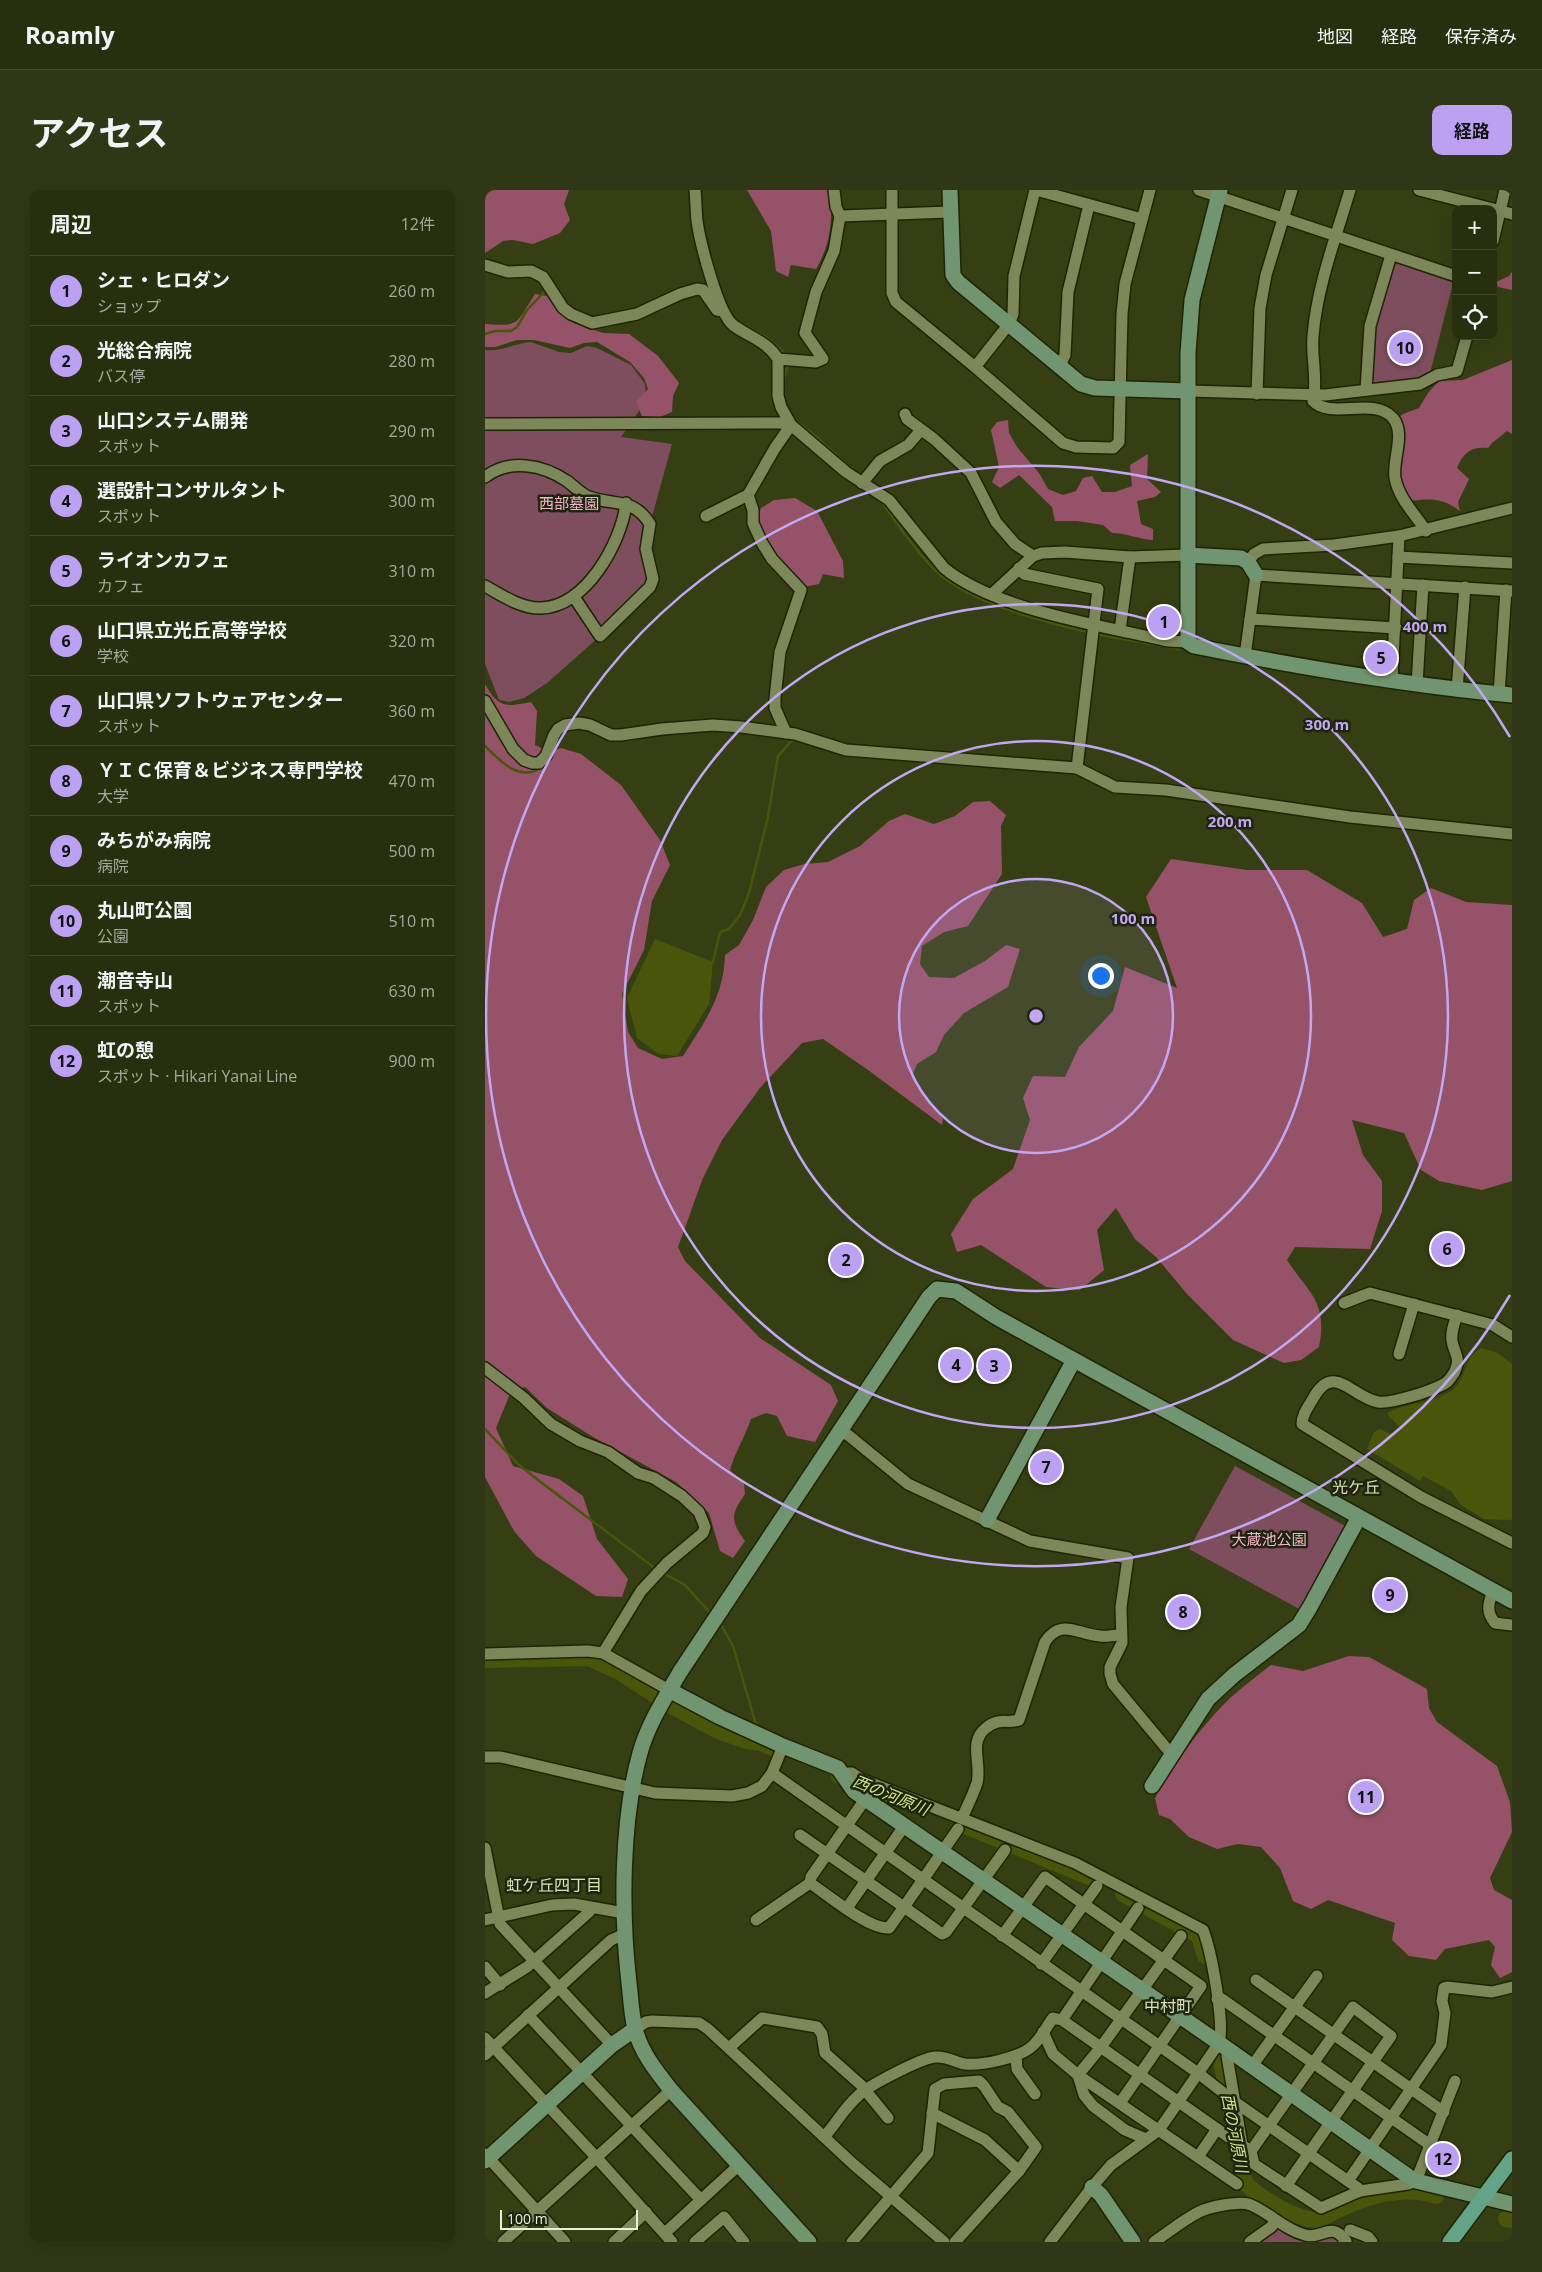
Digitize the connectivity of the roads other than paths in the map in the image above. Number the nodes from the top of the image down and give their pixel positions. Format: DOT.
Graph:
graph roads {
  1 [pos="695,190"];
  2 [pos="834,190"];
  3 [pos="892,190"];
  4 [pos="950,190"];
  5 [pos="1035,190"];
  6 [pos="1150,190"];
  7 [pos="1199,190"];
  8 [pos="1292,190"];
  9 [pos="1350,190"];
  10 [pos="1419,190"];
  11 [pos="1505,190"];
  12 [pos="1220,193"];
  13 [pos="1089,205"];
  14 [pos="950,212"];
  15 [pos="1506,212"];
  16 [pos="892,213"];
  17 [pos="840,216"];
  18 [pos="1284,218"];
  19 [pos="1142,219"];
  20 [pos="1497,233"];
  21 [pos="1337,237"];
  22 [pos="1391,255"];
  23 [pos="485,265"];
  24 [pos="1452,275"];
  25 [pos="723,311"];
  26 [pos="1009,324"];
  27 [pos="1466,340"];
  28 [pos="778,359"];
  29 [pos="1061,366"];
  30 [pos="975,367"];
  31 [pos="1120,389"];
  32 [pos="1366,390"];
  33 [pos="1189,391"];
  34 [pos="1257,394"];
  35 [pos="1314,396"];
  36 [pos="905,414"];
  37 [pos="485,424"];
  38 [pos="791,425"];
  39 [pos="921,430"];
  40 [pos="485,477"];
  41 [pos="862,483"];
  42 [pos="748,495"];
  43 [pos="626,503"];
  44 [pos="1512,508"];
  45 [pos="706,516"];
  46 [pos="1426,530"];
  47 [pos="1399,536"];
  48 [pos="1188,555"];
  49 [pos="1033,556"];
  50 [pos="1131,556"];
  51 [pos="1398,557"];
  52 [pos="1512,563"];
  53 [pos="1019,568"];
  54 [pos="1252,568"];
  55 [pos="1398,583"];
  56 [pos="1423,585"];
  57 [pos="485,586"];
  58 [pos="1465,587"];
  59 [pos="1509,590"];
  60 [pos="992,594"];
  61 [pos="574,597"];
  62 [pos="1250,619"];
  63 [pos="1093,624"];
  64 [pos="1395,628"];
  65 [pos="1120,630"];
  66 [pos="1188,642"];
  67 [pos="1245,656"];
  68 [pos="1392,680"];
  69 [pos="1417,684"];
  70 [pos="1457,690"];
  71 [pos="1505,695"];
  72 [pos="485,701"];
  73 [pos="786,733"];
  74 [pos="1077,768"];
  75 [pos="1512,834"];
  76 [pos="1344,1303"];
  77 [pos="1414,1304"];
  78 [pos="1457,1315"];
  79 [pos="1512,1337"];
  80 [pos="1399,1354"];
  81 [pos="1074,1360"];
  82 [pos="485,1368"];
  83 [pos="839,1431"];
  84 [pos="1359,1517"];
  85 [pos="987,1520"];
  86 [pos="1512,1543"];
  87 [pos="1493,1591"];
  88 [pos="1512,1601"];
  89 [pos="1512,1625"];
  90 [pos="1120,1634"];
  91 [pos="603,1653"];
  92 [pos="485,1654"];
  93 [pos="669,1690"];
  94 [pos="783,1746"];
  95 [pos="1172,1755"];
  96 [pos="485,1757"];
  97 [pos="772,1774"];
  98 [pos="1152,1786"];
  99 [pos="632,1788"];
  100 [pos="873,1791"];
  101 [pos="960,1824"];
  102 [pos="905,1825"];
  103 [pos="846,1827"];
  104 [pos="800,1835"];
  105 [pos="485,1848"];
  106 [pos="1005,1850"];
  107 [pos="943,1851"];
  108 [pos="828,1854"];
  109 [pos="884,1854"];
  110 [pos="489,1878"];
  111 [pos="866,1880"];
  112 [pos="983,1880"];
  113 [pos="924,1881"];
  114 [pos="810,1883"];
  115 [pos="1097,1886"];
  116 [pos="1083,1905"];
  117 [pos="904,1907"];
  118 [pos="591,1908"];
  119 [pos="847,1908"];
  120 [pos="1024,1908"];
  121 [pos="1138,1908"];
  122 [pos="963,1909"];
  123 [pos="624,1913"];
  124 [pos="498,1917"];
  125 [pos="485,1920"];
  126 [pos="756,1920"];
  127 [pos="1123,1932"];
  128 [pos="625,1934"];
  129 [pos="1063,1934"];
  130 [pos="1002,1936"];
  131 [pos="1181,1936"];
  132 [pos="1163,1960"];
  133 [pos="534,1962"];
  134 [pos="1101,1962"];
  135 [pos="1041,1964"];
  136 [pos="485,1967"];
  137 [pos="1317,1976"];
  138 [pos="1256,1980"];
  139 [pos="500,1985"];
  140 [pos="558,1987"];
  141 [pos="1512,1987"];
  142 [pos="1142,1990"];
  143 [pos="1081,1992"];
  144 [pos="485,1993"];
  145 [pos="1217,1999"];
  146 [pos="1295,2006"];
  147 [pos="528,2015"];
  148 [pos="1181,2017"];
  149 [pos="1062,2020"];
  150 [pos="1121,2020"];
  151 [pos="635,2029"];
  152 [pos="1043,2032"];
  153 [pos="1333,2034"];
  154 [pos="1274,2035"];
  155 [pos="611,2045"];
  156 [pos="488,2047"];
  157 [pos="730,2047"];
  158 [pos="1101,2047"];
  159 [pos="1159,2047"];
  160 [pos="1224,2047"];
  161 [pos="1016,2056"];
  162 [pos="1373,2061"];
  163 [pos="1313,2062"];
  164 [pos="968,2064"];
  165 [pos="1252,2066"];
  166 [pos="582,2072"];
  167 [pos="1197,2073"];
  168 [pos="1078,2075"];
  169 [pos="1140,2075"];
  170 [pos="968,2081"];
  171 [pos="1455,2081"];
  172 [pos="1411,2088"];
  173 [pos="671,2090"];
  174 [pos="865,2090"];
  175 [pos="1353,2090"];
  176 [pos="1035,2094"];
  177 [pos="1291,2094"];
  178 [pos="1178,2101"];
  179 [pos="1235,2102"];
  180 [pos="1120,2103"];
  181 [pos="547,2105"];
  182 [pos="1444,2112"];
  183 [pos="932,2113"];
  184 [pos="888,2118"];
  185 [pos="1391,2118"];
  186 [pos="1331,2122"];
  187 [pos="632,2124"];
  188 [pos="1269,2126"];
  189 [pos="1217,2129"];
  190 [pos="1159,2130"];
  191 [pos="824,2137"];
  192 [pos="1230,2138"];
  193 [pos="1147,2139"];
  194 [pos="1430,2145"];
  195 [pos="1370,2150"];
  196 [pos="1251,2152"];
  197 [pos="1309,2154"];
  198 [pos="596,2157"];
  199 [pos="1198,2157"];
  200 [pos="486,2158"];
  201 [pos="1512,2159"];
  202 [pos="739,2165"];
  203 [pos="1019,2171"];
  204 [pos="1416,2180"];
  205 [pos="1348,2181"];
  206 [pos="1237,2184"];
  207 [pos="1286,2186"];
  208 [pos="1091,2187"];
  209 [pos="1359,2191"];
  210 [pos="890,2198"];
  211 [pos="1485,2198"];
  212 [pos="701,2200"];
  213 [pos="1512,2204"];
  214 [pos="537,2210"];
  215 [pos="646,2212"];
  216 [pos="1276,2221"];
  217 [pos="1350,2230"];
  218 [pos="665,2232"];
  219 [pos="503,2242"];
  220 [pos="565,2242"];
  221 [pos="614,2242"];
  222 [pos="672,2242"];
  223 [pos="695,2242"];
  224 [pos="744,2242"];
  225 [pos="809,2242"];
  226 [pos="852,2242"];
  227 [pos="944,2242"];
  228 [pos="955,2242"];
  229 [pos="1051,2242"];
  230 [pos="1133,2242"];
  231 [pos="1154,2242"];
  232 [pos="1250,2242"];
  233 [pos="1344,2242"];
  234 [pos="1373,2242"];
  235 [pos="1449,2242"];
  1 -- 25 [label="street"];
  2 -- 17 [label="street"];
  3 -- 16 [label="street"];
  4 -- 14 [label="street"];
  5 -- 13 [label="street"];
  5 -- 26 [label="street"];
  6 -- 19 [label="street"];
  7 -- 12 [label="street"];
  8 -- 18 [label="street"];
  9 -- 21 [label="street"];
  10 -- 15 [label="street"];
  11 -- 15 [label="street"];
  12 -- 18 [label="street"];
  12 -- 33 [label="street"];
  13 -- 19 [label="street"];
  13 -- 29 [label="street"];
  14 -- 16 [label="street"];
  14 -- 26 [label="street"];
  15 -- 20 [label="street"];
  16 -- 17 [label="street"];
  16 -- 30 [label="street"];
  17 -- 28 [label="street"];
  18 -- 21 [label="street"];
  18 -- 34 [label="street"];
  19 -- 31 [label="street"];
  21 -- 22 [label="street"];
  21 -- 35 [label="street"];
  22 -- 24 [label="street"];
  22 -- 32 [label="street"];
  23 -- 25 [label="street"];
  25 -- 28 [label="street"];
  26 -- 29 [label="street"];
  26 -- 30 [label="street"];
  27 -- 32 [label="street"];
  28 -- 38 [label="street"];
  29 -- 31 [label="street"];
  30 -- 31 [label="street"];
  31 -- 33 [label="street"];
  32 -- 35 [label="street"];
  33 -- 34 [label="street"];
  33 -- 48 [label="street"];
  34 -- 35 [label="street"];
  35 -- 46 [label="street"];
  36 -- 39 [label="street"];
  37 -- 38 [label="street"];
  38 -- 41 [label="street"];
  38 -- 42 [label="street"];
  39 -- 41 [label="street"];
  39 -- 49 [label="street"];
  40 -- 43 [label="street"];
  41 -- 60 [label="street"];
  42 -- 45 [label="street"];
  42 -- 73 [label="street"];
  43 -- 61 [label="street"];
  43 -- 61 [label="street"];
  44 -- 46 [label="street"];
  46 -- 47 [label="street"];
  47 -- 51 [label="street"];
  47 -- 54 [label="street"];
  48 -- 50 [label="street"];
  48 -- 54 [label="street"];
  48 -- 66 [label="street"];
  49 -- 50 [label="street"];
  49 -- 53 [label="street"];
  50 -- 65 [label="street"];
  51 -- 52 [label="street"];
  51 -- 55 [label="street"];
  53 -- 60 [label="street"];
  53 -- 63 [label="street"];
  54 -- 55 [label="street"];
  54 -- 62 [label="street"];
  55 -- 56 [label="street"];
  55 -- 64 [label="street"];
  56 -- 58 [label="street"];
  56 -- 69 [label="street"];
  57 -- 61 [label="street"];
  58 -- 59 [label="street"];
  58 -- 70 [label="street"];
  59 -- 71 [label="street"];
  60 -- 63 [label="street"];
  62 -- 64 [label="street"];
  62 -- 67 [label="street"];
  63 -- 65 [label="street"];
  63 -- 74 [label="street"];
  64 -- 68 [label="street"];
  65 -- 66 [label="street"];
  66 -- 67 [label="street"];
  67 -- 68 [label="street"];
  68 -- 69 [label="street"];
  69 -- 70 [label="street"];
  70 -- 71 [label="street"];
  72 -- 73 [label="street"];
  73 -- 74 [label="street"];
  74 -- 75 [label="street"];
  76 -- 77 [label="street"];
  77 -- 78 [label="street"];
  77 -- 80 [label="street"];
  78 -- 79 [label="street"];
  78 -- 86 [label="street"];
  81 -- 83 [label="street"];
  81 -- 84 [label="street"];
  81 -- 85 [label="street"];
  82 -- 91 [label="street"];
  83 -- 85 [label="street"];
  83 -- 93 [label="street"];
  84 -- 87 [label="street"];
  84 -- 95 [label="street"];
  85 -- 90 [label="street"];
  87 -- 88 [label="street"];
  87 -- 89 [label="street"];
  90 -- 95 [label="street"];
  90 -- 101 [label="street"];
  91 -- 92 [label="street"];
  91 -- 93 [label="street"];
  93 -- 94 [label="street"];
  93 -- 99 [label="street"];
  94 -- 97 [label="street"];
  94 -- 100 [label="street"];
  95 -- 98 [label="street"];
  96 -- 99 [label="street"];
  97 -- 99 [label="street"];
  97 -- 103 [label="street"];
  99 -- 123 [label="street"];
  100 -- 101 [label="street"];
  100 -- 102 [label="street"];
  100 -- 103 [label="street"];
  101 -- 107 [label="street"];
  101 -- 145 [label="street"];
  102 -- 107 [label="street"];
  102 -- 109 [label="street"];
  103 -- 108 [label="street"];
  103 -- 109 [label="street"];
  104 -- 108 [label="street"];
  105 -- 110 [label="street"];
  106 -- 112 [label="street"];
  107 -- 112 [label="street"];
  107 -- 113 [label="street"];
  108 -- 111 [label="street"];
  108 -- 114 [label="street"];
  109 -- 111 [label="street"];
  109 -- 113 [label="street"];
  110 -- 124 [label="street"];
  111 -- 117 [label="street"];
  111 -- 119 [label="street"];
  112 -- 120 [label="street"];
  112 -- 122 [label="street"];
  113 -- 117 [label="street"];
  113 -- 122 [label="street"];
  114 -- 119 [label="street"];
  114 -- 126 [label="street"];
  115 -- 116 [label="street"];
  116 -- 120 [label="street"];
  116 -- 127 [label="street"];
  116 -- 129 [label="street"];
  117 -- 119 [label="street"];
  117 -- 122 [label="street"];
  118 -- 123 [label="street"];
  118 -- 124 [label="street"];
  118 -- 133 [label="street"];
  120 -- 129 [label="street"];
  120 -- 130 [label="street"];
  121 -- 127 [label="street"];
  122 -- 130 [label="street"];
  123 -- 128 [label="street"];
  124 -- 125 [label="street"];
  124 -- 133 [label="street"];
  127 -- 132 [label="street"];
  127 -- 134 [label="street"];
  128 -- 140 [label="street"];
  128 -- 151 [label="street"];
  129 -- 134 [label="street"];
  129 -- 135 [label="street"];
  130 -- 135 [label="street"];
  131 -- 132 [label="street"];
  132 -- 142 [label="street"];
  132 -- 148 [label="street"];
  133 -- 139 [label="street"];
  133 -- 140 [label="street"];
  134 -- 142 [label="street"];
  134 -- 143 [label="street"];
  135 -- 143 [label="street"];
  136 -- 139 [label="street"];
  137 -- 146 [label="street"];
  138 -- 146 [label="street"];
  139 -- 144 [label="street"];
  140 -- 147 [label="street"];
  140 -- 155 [label="street"];
  141 -- 172 [label="street"];
  142 -- 148 [label="street"];
  142 -- 150 [label="street"];
  143 -- 149 [label="street"];
  143 -- 150 [label="street"];
  145 -- 154 [label="street"];
  145 -- 160 [label="street"];
  146 -- 153 [label="street"];
  146 -- 154 [label="street"];
  147 -- 156 [label="street"];
  147 -- 166 [label="street"];
  148 -- 159 [label="street"];
  148 -- 160 [label="street"];
  149 -- 152 [label="street"];
  149 -- 158 [label="street"];
  150 -- 158 [label="street"];
  150 -- 159 [label="street"];
  151 -- 155 [label="street"];
  151 -- 157 [label="street"];
  151 -- 173 [label="street"];
  152 -- 161 [label="street"];
  152 -- 168 [label="street"];
  153 -- 162 [label="street"];
  153 -- 162 [label="street"];
  153 -- 163 [label="street"];
  154 -- 163 [label="street"];
  154 -- 165 [label="street"];
  155 -- 166 [label="street"];
  156 -- 181 [label="street"];
  157 -- 174 [label="street"];
  157 -- 191 [label="street"];
  158 -- 168 [label="street"];
  158 -- 169 [label="street"];
  159 -- 167 [label="street"];
  159 -- 169 [label="street"];
  160 -- 165 [label="street"];
  160 -- 167 [label="street"];
  160 -- 179 [label="street"];
  161 -- 164 [label="street"];
  161 -- 176 [label="street"];
  162 -- 172 [label="street"];
  162 -- 175 [label="street"];
  163 -- 175 [label="street"];
  163 -- 177 [label="street"];
  164 -- 170 [label="street"];
  164 -- 174 [label="street"];
  165 -- 177 [label="street"];
  166 -- 181 [label="street"];
  166 -- 187 [label="street"];
  167 -- 178 [label="street"];
  167 -- 179 [label="street"];
  168 -- 180 [label="street"];
  168 -- 193 [label="street"];
  169 -- 178 [label="street"];
  169 -- 180 [label="street"];
  170 -- 183 [label="street"];
  170 -- 203 [label="street"];
  171 -- 182 [label="street"];
  172 -- 182 [label="street"];
  172 -- 185 [label="street"];
  173 -- 187 [label="street"];
  173 -- 202 [label="street"];
  174 -- 184 [label="street"];
  174 -- 191 [label="street"];
  175 -- 185 [label="street"];
  175 -- 186 [label="street"];
  177 -- 186 [label="street"];
  177 -- 188 [label="street"];
  178 -- 189 [label="street"];
  178 -- 190 [label="street"];
  179 -- 188 [label="street"];
  179 -- 196 [label="street"];
  180 -- 190 [label="street"];
  181 -- 198 [label="street"];
  181 -- 200 [label="street"];
  182 -- 194 [label="street"];
  183 -- 203 [label="street"];
  183 -- 210 [label="street"];
  185 -- 194 [label="street"];
  185 -- 195 [label="street"];
  186 -- 195 [label="street"];
  186 -- 197 [label="street"];
  187 -- 198 [label="street"];
  187 -- 212 [label="street"];
  188 -- 196 [label="street"];
  188 -- 197 [label="street"];
  189 -- 192 [label="street"];
  189 -- 199 [label="street"];
  190 -- 193 [label="street"];
  190 -- 199 [label="street"];
  191 -- 210 [label="street"];
  193 -- 208 [label="street"];
  194 -- 204 [label="street"];
  195 -- 204 [label="street"];
  195 -- 205 [label="street"];
  196 -- 207 [label="street"];
  197 -- 205 [label="street"];
  197 -- 207 [label="street"];
  198 -- 214 [label="street"];
  198 -- 215 [label="street"];
  199 -- 206 [label="street"];
  200 -- 214 [label="street"];
  201 -- 211 [label="main road"];
  202 -- 212 [label="street"];
  202 -- 225 [label="street"];
  203 -- 228 [label="street"];
  204 -- 209 [label="street"];
  204 -- 211 [label="street"];
  205 -- 209 [label="street"];
  207 -- 209 [label="street"];
  208 -- 229 [label="street"];
  208 -- 230 [label="street"];
  210 -- 226 [label="street"];
  210 -- 227 [label="street"];
  211 -- 213 [label="street"];
  211 -- 235 [label="main road"];
  212 -- 218 [label="street"];
  214 -- 219 [label="street"];
  214 -- 220 [label="street"];
  215 -- 218 [label="street"];
  215 -- 221 [label="street"];
  216 -- 231 [label="street"];
  216 -- 232 [label="street"];
  216 -- 233 [label="street"];
  217 -- 234 [label="street"];
  218 -- 222 [label="street"];
  223 -- 224 [label="street"];
}
